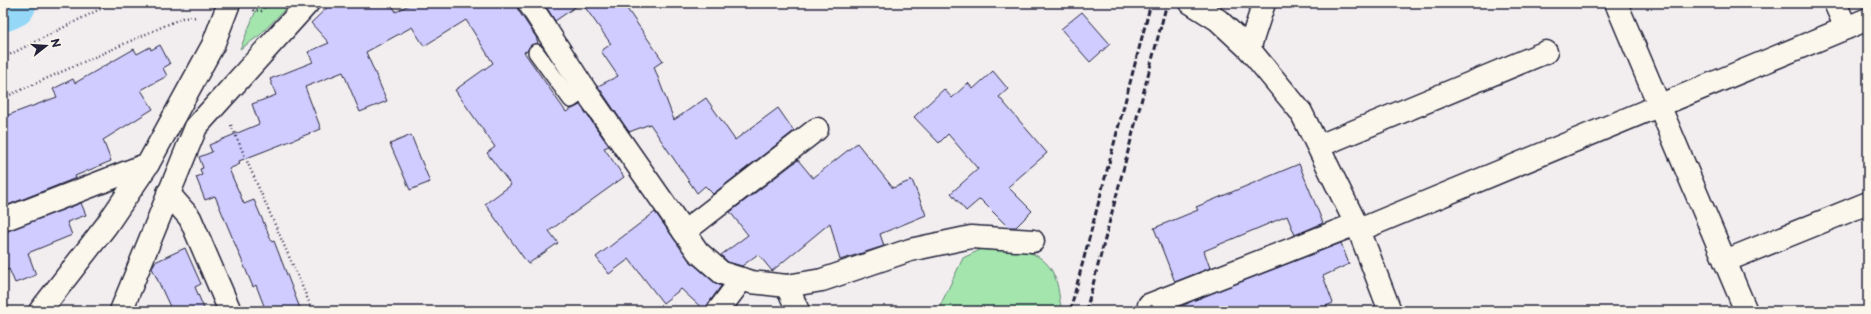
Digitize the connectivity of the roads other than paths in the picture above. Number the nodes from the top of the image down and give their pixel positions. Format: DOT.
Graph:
graph roads {
  1 [pos="308,3"];
  2 [pos="529,3"];
  3 [pos="1191,3"];
  4 [pos="1264,3"];
  5 [pos="1616,3"];
  6 [pos="1836,3"];
  7 [pos="226,10"];
  8 [pos="1868,19"];
  9 [pos="1846,28"];
  10 [pos="1249,49"];
  11 [pos="536,52"];
  12 [pos="1546,52"];
  13 [pos="585,90"];
  14 [pos="1659,104"];
  15 [pos="196,128"];
  16 [pos="817,129"];
  17 [pos="160,140"];
  18 [pos="1320,146"];
  19 [pos="148,164"];
  20 [pos="168,193"];
  21 [pos="1868,203"];
  22 [pos="3,220"];
  23 [pos="1358,227"];
  24 [pos="684,232"];
  25 [pos="1034,241"];
  26 [pos="1725,261"];
  27 [pos="742,279"];
  28 [pos="787,286"];
  29 [pos="1148,305"];
  30 [pos="40,311"];
  31 [pos="121,311"];
  32 [pos="230,311"];
  33 [pos="718,311"];
  34 [pos="798,311"];
  35 [pos="1390,311"];
  36 [pos="1746,311"];
  1 -- 15 [label="street"];
  2 -- 13 [label="street"];
  3 -- 10 [label="street"];
  4 -- 10 [label="street"];
  5 -- 14 [label="street"];
  6 -- 9 [label="street"];
  7 -- 17 [label="street"];
  8 -- 9 [label="street"];
  9 -- 14 [label="street"];
  10 -- 18 [label="street"];
  11 -- 13 [label="lane"];
  12 -- 18 [label="street"];
  13 -- 24 [label="street"];
  14 -- 23 [label="street"];
  14 -- 26 [label="street"];
  15 -- 17 [label="street"];
  15 -- 20 [label="street"];
  16 -- 24 [label="street"];
  17 -- 19 [label="street"];
  18 -- 23 [label="street"];
  19 -- 22 [label="street"];
  19 -- 30 [label="street"];
  20 -- 31 [label="street"];
  20 -- 32 [label="street"];
  21 -- 26 [label="street"];
  23 -- 29 [label="street"];
  23 -- 35 [label="street"];
  24 -- 27 [label="street"];
  25 -- 28 [label="street"];
  26 -- 36 [label="street"];
  27 -- 28 [label="street"];
  27 -- 33 [label="street"];
  28 -- 34 [label="street"];
}
